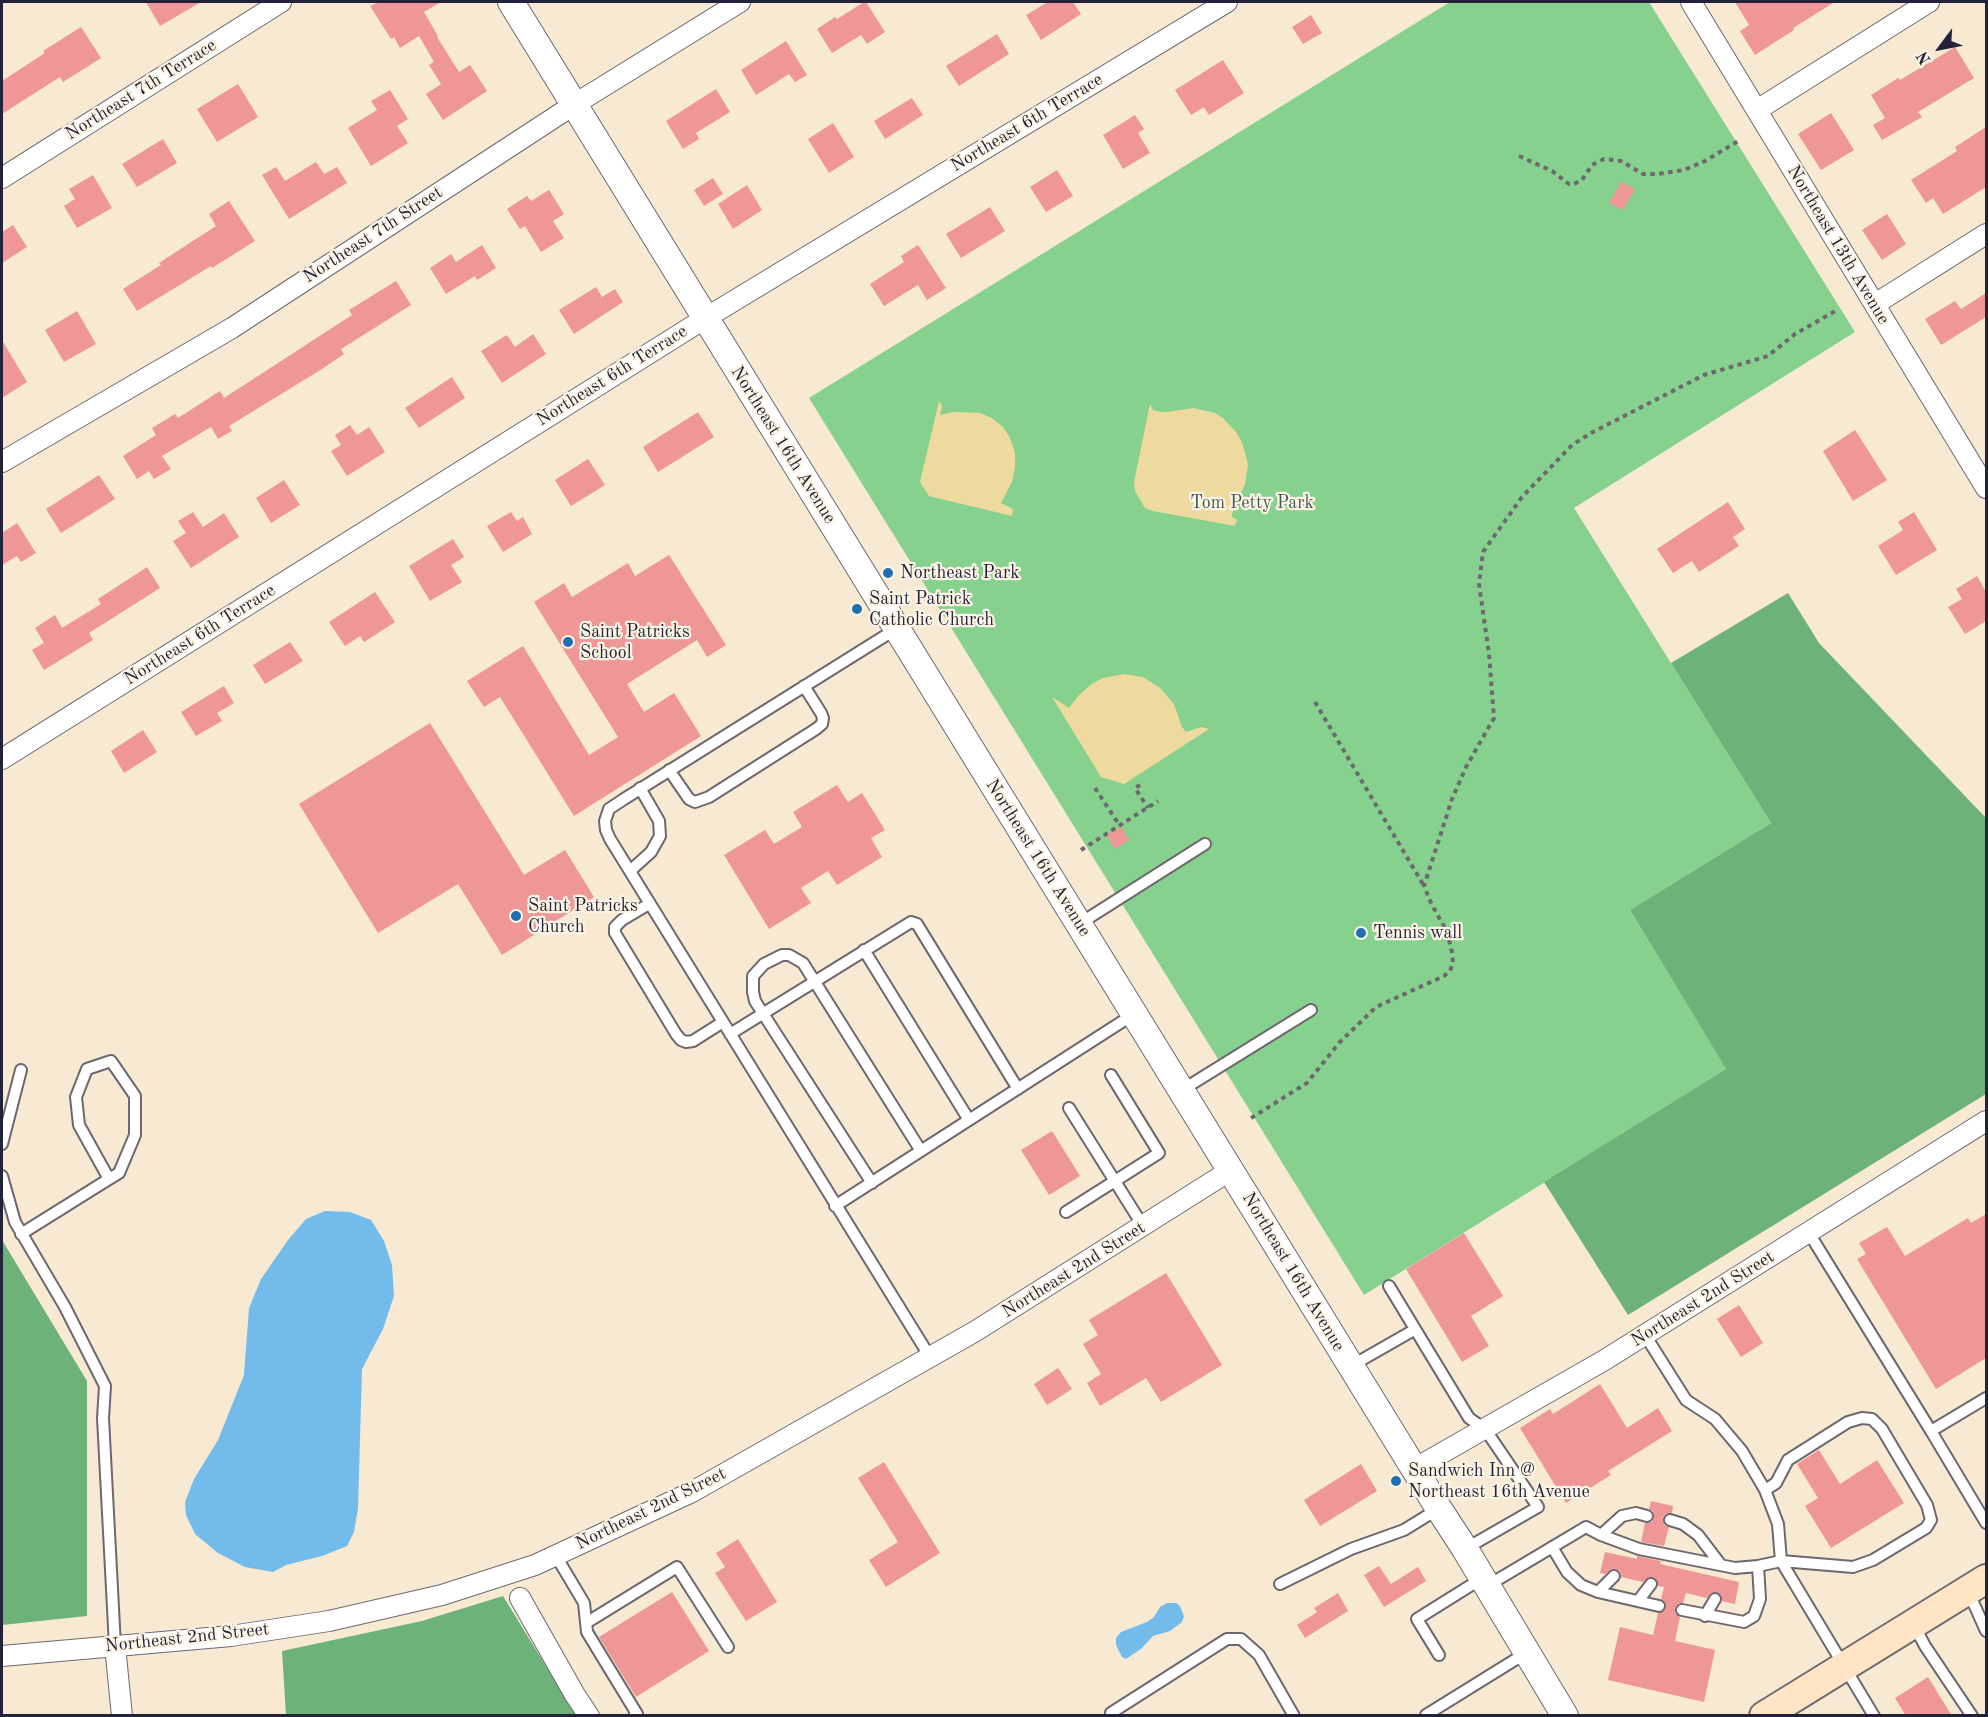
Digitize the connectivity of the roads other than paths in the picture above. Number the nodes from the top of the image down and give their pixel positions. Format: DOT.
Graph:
graph roads {
  1 [pos="280,2"];
  2 [pos="511,2"];
  3 [pos="740,2"];
  4 [pos="1227,2"];
  5 [pos="1690,2"];
  6 [pos="1929,2"];
  7 [pos="574,104"];
  8 [pos="1757,110"];
  9 [pos="2,178"];
  10 [pos="1986,234"];
  11 [pos="1875,304"];
  12 [pos="704,318"];
  13 [pos="2,462"];
  14 [pos="1986,488"];
  15 [pos="896,628"];
  16 [pos="804,686"];
  17 [pos="2,759"];
  18 [pos="669,770"];
  19 [pos="640,788"];
  20 [pos="1205,844"];
  21 [pos="630,871"];
  22 [pos="649,904"];
  23 [pos="1079,924"];
  24 [pos="864,950"];
  25 [pos="814,981"];
  26 [pos="1311,1010"];
  27 [pos="763,1013"];
  28 [pos="1135,1014"];
  29 [pos="723,1023"];
  30 [pos="730,1034"];
  31 [pos="21,1070"];
  32 [pos="1111,1075"];
  33 [pos="1018,1089"];
  34 [pos="1182,1090"];
  35 [pos="1069,1108"];
  36 [pos="969,1120"];
  37 [pos="1986,1121"];
  38 [pos="2,1144"];
  39 [pos="921,1151"];
  40 [pos="1231,1170"];
  41 [pos="2,1176"];
  42 [pos="109,1179"];
  43 [pos="1115,1181"];
  44 [pos="872,1183"];
  45 [pos="835,1206"];
  46 [pos="1066,1212"];
  47 [pos="1143,1226"];
  48 [pos="1809,1233"];
  49 [pos="21,1234"];
  50 [pos="1389,1286"];
  51 [pos="1414,1330"];
  52 [pos="1645,1335"];
  53 [pos="930,1357"];
  54 [pos="1351,1366"];
  55 [pos="1986,1398"];
  56 [pos="1485,1429"];
  57 [pos="1931,1431"];
  58 [pos="1414,1469"];
  59 [pos="1765,1490"];
  60 [pos="1439,1509"];
  61 [pos="1647,1516"];
  62 [pos="1985,1516"];
  63 [pos="1670,1520"];
  64 [pos="1601,1535"];
  65 [pos="1552,1547"];
  66 [pos="1465,1549"];
  67 [pos="556,1556"];
  68 [pos="1781,1561"];
  69 [pos="1705,1563"];
  70 [pos="1721,1566"];
  71 [pos="1758,1566"];
  72 [pos="1735,1568"];
  73 [pos="1698,1572"];
  74 [pos="1614,1576"];
  75 [pos="1728,1579"];
  76 [pos="1484,1583"];
  77 [pos="1280,1584"];
  78 [pos="1651,1584"];
  79 [pos="1977,1585"];
  80 [pos="1599,1592"];
  81 [pos="520,1598"];
  82 [pos="1715,1599"];
  83 [pos="1638,1601"];
  84 [pos="1659,1606"];
  85 [pos="1682,1610"];
  86 [pos="1705,1616"];
  87 [pos="586,1623"];
  88 [pos="1913,1624"];
  89 [pos="1986,1631"];
  90 [pos="115,1646"];
  91 [pos="728,1647"];
  92 [pos="1526,1652"];
  93 [pos="1439,1655"];
  94 [pos="2,1656"];
  95 [pos="1844,1666"];
  96 [pos="1783,1708"];
  97 [pos="1426,1715"];
  98 [pos="122,1716"];
  99 [pos="589,1716"];
  100 [pos="634,1716"];
  101 [pos="1111,1716"];
  102 [pos="1294,1716"];
  103 [pos="1565,1716"];
  104 [pos="1874,1716"];
  105 [pos="1972,1716"];
  1 -- 9 [label="street, Northeast 7th Terrace"];
  2 -- 7 [label="street, Northeast 16th Avenue"];
  3 -- 7 [label="street, Northeast 7th Street"];
  4 -- 12 [label="street, Northeast 6th Terrace"];
  5 -- 8 [label="street, Northeast 13th Avenue"];
  6 -- 8 [label="street"];
  7 -- 12 [label="street, Northeast 16th Avenue"];
  7 -- 13 [label="street, Northeast 7th Street"];
  8 -- 11 [label="street, Northeast 13th Avenue"];
  10 -- 11 [label="street"];
  11 -- 14 [label="street, Northeast 13th Avenue"];
  12 -- 15 [label="street, Northeast 16th Avenue"];
  12 -- 17 [label="street, Northeast 6th Terrace"];
  15 -- 16 [label="lane"];
  15 -- 23 [label="street, Northeast 16th Avenue"];
  16 -- 18 [label="lane"];
  16 -- 18 [label="lane"];
  18 -- 19 [label="lane"];
  19 -- 21 [label="lane"];
  19 -- 21 [label="lane"];
  20 -- 23 [label="lane"];
  21 -- 22 [label="lane"];
  22 -- 29 [label="lane"];
  22 -- 29 [label="lane"];
  23 -- 28 [label="street, Northeast 16th Avenue"];
  24 -- 25 [label="lane"];
  24 -- 33 [label="lane"];
  24 -- 36 [label="lane"];
  25 -- 27 [label="lane"];
  25 -- 27 [label="lane"];
  25 -- 39 [label="lane"];
  26 -- 34 [label="lane"];
  27 -- 30 [label="lane"];
  27 -- 44 [label="lane"];
  28 -- 33 [label="lane"];
  28 -- 34 [label="street, Northeast 16th Avenue"];
  29 -- 30 [label="lane"];
  30 -- 45 [label="lane"];
  31 -- 38 [label="lane"];
  32 -- 43 [label="lane"];
  33 -- 36 [label="lane"];
  34 -- 40 [label="street, Northeast 16th Avenue"];
  35 -- 43 [label="lane"];
  36 -- 39 [label="lane"];
  37 -- 48 [label="street, Northeast 2nd Street"];
  39 -- 44 [label="lane"];
  40 -- 47 [label="street, Northeast 2nd Street"];
  40 -- 54 [label="street, Northeast 16th Avenue"];
  41 -- 49 [label="lane"];
  42 -- 42 [label="lane"];
  42 -- 49 [label="lane"];
  43 -- 46 [label="lane"];
  43 -- 47 [label="lane"];
  44 -- 45 [label="lane"];
  45 -- 53 [label="lane"];
  47 -- 53 [label="street, Northeast 2nd Street"];
  48 -- 52 [label="street, Northeast 2nd Street"];
  48 -- 57 [label="lane"];
  49 -- 90 [label="lane"];
  50 -- 51 [label="lane"];
  51 -- 54 [label="lane"];
  51 -- 56 [label="lane"];
  52 -- 56 [label="street, Northeast 2nd Street"];
  52 -- 59 [label="lane"];
  53 -- 67 [label="street, Northeast 2nd Street"];
  54 -- 58 [label="street, Northeast 16th Avenue"];
  55 -- 57 [label="lane"];
  56 -- 58 [label="street, Northeast 2nd Street"];
  56 -- 66 [label="lane"];
  57 -- 62 [label="lane"];
  58 -- 60 [label="street, Northeast 16th Avenue"];
  59 -- 68 [label="lane"];
  59 -- 68 [label="lane"];
  60 -- 66 [label="street, Northeast 16th Avenue"];
  60 -- 77 [label="lane"];
  61 -- 64 [label="lane"];
  63 -- 70 [label="lane"];
  64 -- 65 [label="lane"];
  64 -- 69 [label="lane"];
  65 -- 76 [label="lane"];
  65 -- 80 [label="lane"];
  66 -- 76 [label="street, Northeast 16th Avenue"];
  67 -- 87 [label="lane"];
  67 -- 90 [label="street, Northeast 2nd Street"];
  68 -- 71 [label="lane"];
  68 -- 95 [label="lane"];
  69 -- 70 [label="lane"];
  69 -- 73 [label="lane"];
  70 -- 72 [label="lane"];
  71 -- 72 [label="lane"];
  71 -- 86 [label="lane"];
  72 -- 75 [label="lane"];
  74 -- 80 [label="lane"];
  76 -- 92 [label="street, Northeast 16th Avenue"];
  76 -- 93 [label="lane"];
  78 -- 83 [label="lane"];
  79 -- 88 [label="main road"];
  79 -- 89 [label="lane"];
  80 -- 83 [label="lane"];
  81 -- 99 [label="street"];
  82 -- 86 [label="lane"];
  83 -- 84 [label="lane"];
  85 -- 86 [label="lane"];
  87 -- 91 [label="lane"];
  87 -- 100 [label="lane"];
  88 -- 95 [label="main road"];
  88 -- 105 [label="lane"];
  90 -- 94 [label="street, Northeast 2nd Street"];
  90 -- 98 [label="street"];
  92 -- 97 [label="lane"];
  92 -- 103 [label="street, Northeast 16th Avenue"];
  95 -- 96 [label="main road"];
  95 -- 104 [label="lane"];
  101 -- 102 [label="lane"];
}
